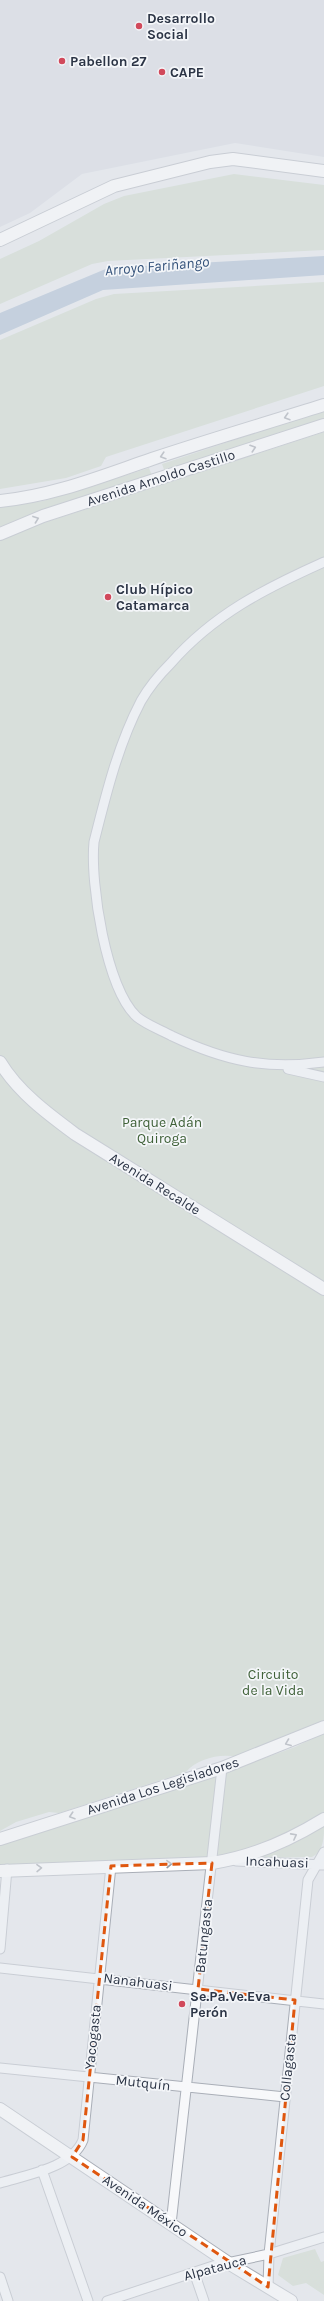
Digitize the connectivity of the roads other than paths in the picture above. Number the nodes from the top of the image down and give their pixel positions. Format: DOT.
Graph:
graph roads {
  1 [pos="324,171"];
  2 [pos="0,240"];
  3 [pos="324,405"];
  4 [pos="324,425"];
  5 [pos="0,501"];
  6 [pos="0,534"];
  7 [pos="324,562"];
  8 [pos="0,1062"];
  9 [pos="324,1062"];
  10 [pos="271,1066"];
  11 [pos="324,1077"];
  12 [pos="324,1289"];
  13 [pos="324,1727"];
  14 [pos="222,1768"];
  15 [pos="324,1819"];
  16 [pos="0,1839"];
  17 [pos="324,1852"];
  18 [pos="229,1861"];
  19 [pos="212,1863"];
  20 [pos="320,1864"];
  21 [pos="111,1866"];
  22 [pos="3,1870"];
  23 [pos="0,1949"];
  24 [pos="0,1968"];
  25 [pos="99,1978"];
  26 [pos="198,1989"];
  27 [pos="295,2000"];
  28 [pos="324,2004"];
  29 [pos="0,2068"];
  30 [pos="89,2077"];
  31 [pos="188,2087"];
  32 [pos="285,2097"];
  33 [pos="0,2108"];
  34 [pos="72,2157"];
  35 [pos="42,2170"];
  36 [pos="0,2183"];
  37 [pos="171,2224"];
  38 [pos="324,2237"];
  39 [pos="269,2254"];
  40 [pos="230,2264"];
  41 [pos="194,2272"];
  42 [pos="0,2277"];
  43 [pos="268,2286"];
  44 [pos="8,2301"];
  45 [pos="88,2301"];
  46 [pos="107,2301"];
  47 [pos="204,2301"];
  48 [pos="291,2301"];
  1 -- 2 [label="main road"];
  3 -- 5 [label="main road, Avenida Arnoldo Castillo, one-way"];
  6 -- 4 [label="main road, Avenida Arnoldo Castillo, one-way"];
  7 -- 10 [label="street"];
  8 -- 12 [label="main road, Avenida Recalde"];
  9 -- 10 [label="street"];
  10 -- 11 [label="street"];
  13 -- 14 [label="main road, Avenida Los Legisladores, one-way"];
  14 -- 16 [label="main road, Avenida Los Legisladores, one-way"];
  14 -- 19 [label="street, Batungasta"];
  18 -- 15 [label="main road, one-way"];
  17 -- 20 [label="street, Collagasta"];
  18 -- 19 [label="main road"];
  18 -- 20 [label="street, Incahuasi"];
  21 -- 19 [label="main road, one-way"];
  19 -- 26 [label="street, Batungasta"];
  20 -- 27 [label="street, Collagasta"];
  22 -- 21 [label="main road, one-way"];
  21 -- 25 [label="street, Yacogasta"];
  22 -- 23 [label="street"];
  24 -- 25 [label="street, Nanahuasi"];
  25 -- 26 [label="street, Nanahuasi"];
  25 -- 30 [label="street, Yacogasta"];
  26 -- 27 [label="street, Nanahuasi"];
  26 -- 31 [label="street, Batungasta"];
  27 -- 28 [label="street, Nanahuasi"];
  27 -- 32 [label="street, Collagasta"];
  29 -- 30 [label="street, Mutquín"];
  30 -- 31 [label="street, Mutquín"];
  30 -- 34 [label="street, Yacogasta"];
  31 -- 32 [label="street, Mutquín"];
  31 -- 37 [label="street, Batungasta"];
  32 -- 39 [label="street, Collagasta"];
  33 -- 34 [label="main road, Avenida México"];
  34 -- 35 [label="street"];
  34 -- 37 [label="main road, Avenida México"];
  35 -- 36 [label="street"];
  35 -- 45 [label="street"];
  37 -- 40 [label="main road, Avenida México"];
  38 -- 39 [label="street, Alpatauca"];
  39 -- 40 [label="street, Alpatauca"];
  39 -- 43 [label="street, Collagasta"];
  40 -- 41 [label="street, Alpatauca"];
  40 -- 43 [label="main road, Avenida México"];
  41 -- 46 [label="street, Alpatauca"];
  41 -- 47 [label="street"];
  42 -- 44 [label="street"];
  43 -- 48 [label="main road, Avenida México"];
}
